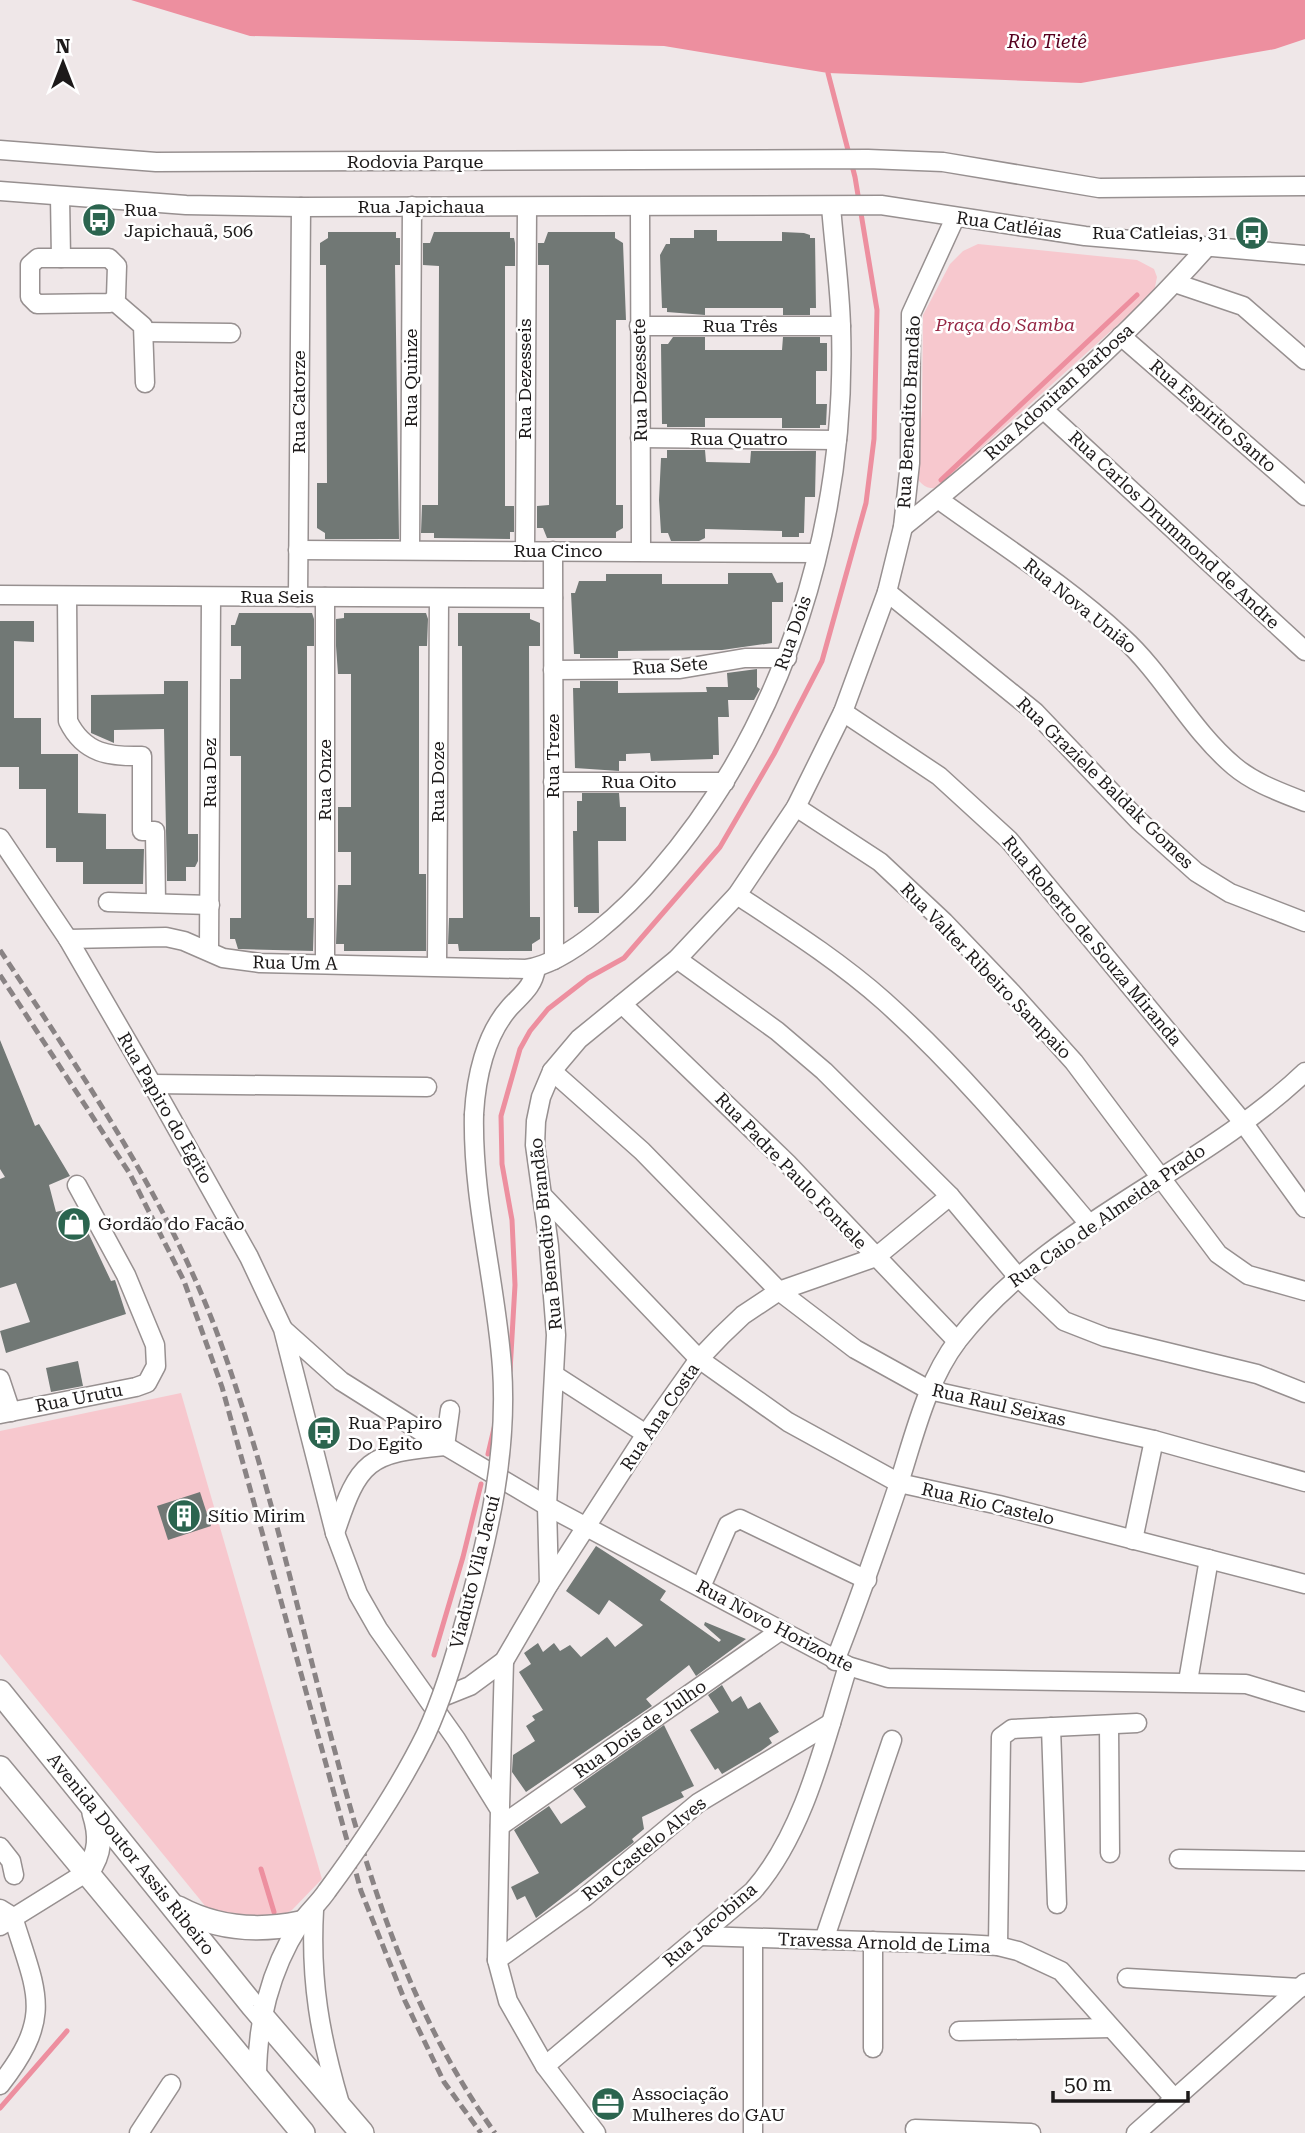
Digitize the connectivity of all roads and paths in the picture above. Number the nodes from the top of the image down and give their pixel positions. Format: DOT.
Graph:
graph roads {
  1 [pos="0,150"];
  2 [pos="1305,186"];
  3 [pos="0,191"];
  4 [pos="60,196"];
  5 [pos="836,205"];
  6 [pos="412,206"];
  7 [pos="300,207"];
  8 [pos="527,208"];
  9 [pos="640,209"];
  10 [pos="955,218"];
  11 [pos="1206,248"];
  12 [pos="1305,255"];
  13 [pos="61,258"];
  14 [pos="1175,283"];
  15 [pos="114,301"];
  16 [pos="639,326"];
  17 [pos="841,327"];
  18 [pos="145,332"];
  19 [pos="231,333"];
  20 [pos="1121,336"];
  21 [pos="1305,360"];
  22 [pos="145,383"];
  23 [pos="1043,409"];
  24 [pos="640,438"];
  25 [pos="837,440"];
  26 [pos="1305,496"];
  27 [pos="938,499"];
  28 [pos="903,527"];
  29 [pos="298,550"];
  30 [pos="410,551"];
  31 [pos="525,551"];
  32 [pos="553,551"];
  33 [pos="641,551"];
  34 [pos="817,553"];
  35 [pos="887,592"];
  36 [pos="0,595"];
  37 [pos="67,596"];
  38 [pos="211,597"];
  39 [pos="298,597"];
  40 [pos="325,597"];
  41 [pos="439,598"];
  42 [pos="553,598"];
  43 [pos="1305,651"];
  44 [pos="787,658"];
  45 [pos="553,670"];
  46 [pos="843,712"];
  47 [pos="553,782"];
  48 [pos="725,782"];
  49 [pos="1305,802"];
  50 [pos="796,807"];
  51 [pos="0,838"];
  52 [pos="737,895"];
  53 [pos="108,902"];
  54 [pos="156,903"];
  55 [pos="209,905"];
  56 [pos="1305,922"];
  57 [pos="68,939"];
  58 [pos="209,950"];
  59 [pos="677,959"];
  60 [pos="554,960"];
  61 [pos="325,963"];
  62 [pos="437,965"];
  63 [pos="531,968"];
  64 [pos="622,1004"];
  65 [pos="552,1071"];
  66 [pos="1305,1072"];
  67 [pos="152,1084"];
  68 [pos="427,1087"];
  69 [pos="1242,1121"];
  70 [pos="1161,1179"];
  71 [pos="76,1185"];
  72 [pos="542,1195"];
  73 [pos="950,1196"];
  74 [pos="1305,1208"];
  75 [pos="1090,1225"];
  76 [pos="876,1257"];
  77 [pos="1017,1276"];
  78 [pos="779,1290"];
  79 [pos="1305,1291"];
  80 [pos="283,1329"];
  81 [pos="957,1341"];
  82 [pos="699,1359"];
  83 [pos="556,1376"];
  84 [pos="0,1379"];
  85 [pos="929,1390"];
  86 [pos="1305,1392"];
  87 [pos="450,1410"];
  88 [pos="5,1413"];
  89 [pos="646,1434"];
  90 [pos="1154,1440"];
  91 [pos="445,1446"];
  92 [pos="1305,1482"];
  93 [pos="899,1483"];
  94 [pos="547,1506"];
  95 [pos="589,1527"];
  96 [pos="335,1533"];
  97 [pos="1133,1540"];
  98 [pos="1209,1559"];
  99 [pos="867,1580"];
  100 [pos="549,1584"];
  101 [pos="1305,1584"];
  102 [pos="701,1587"];
  103 [pos="780,1631"];
  104 [pos="504,1661"];
  105 [pos="842,1663"];
  106 [pos="1188,1681"];
  107 [pos="0,1692"];
  108 [pos="429,1700"];
  109 [pos="1305,1702"];
  110 [pos="831,1724"];
  111 [pos="1137,1724"];
  112 [pos="1109,1725"];
  113 [pos="1051,1727"];
  114 [pos="892,1740"];
  115 [pos="0,1768"];
  116 [pos="92,1807"];
  117 [pos="500,1818"];
  118 [pos="0,1847"];
  119 [pos="1110,1853"];
  120 [pos="1179,1859"];
  121 [pos="1305,1861"];
  122 [pos="87,1872"];
  123 [pos="14,1875"];
  124 [pos="171,1903"];
  125 [pos="1057,1904"];
  126 [pos="4,1917"];
  127 [pos="307,1917"];
  128 [pos="700,1936"];
  129 [pos="753,1939"];
  130 [pos="824,1940"];
  131 [pos="873,1941"];
  132 [pos="998,1946"];
  133 [pos="498,1960"];
  134 [pos="1127,1978"];
  135 [pos="1302,1985"];
  136 [pos="262,2017"];
  137 [pos="1111,2028"];
  138 [pos="958,2031"];
  139 [pos="873,2048"];
  140 [pos="545,2066"];
  141 [pos="257,2077"];
  142 [pos="171,2084"];
  143 [pos="0,2085"];
  144 [pos="1174,2098"];
  145 [pos="341,2107"];
  146 [pos="915,2129"];
  147 [pos="139,2133"];
  148 [pos="303,2133"];
  149 [pos="362,2133"];
  150 [pos="596,2133"];
  151 [pos="753,2133"];
  152 [pos="1031,2133"];
  153 [pos="1136,2133"];
  1 -- 2 [label="street, Rodovia Parque"];
  3 -- 4 [label="street, Rua Japichaua"];
  4 -- 7 [label="street, Rua Japichaua"];
  4 -- 13 [label="street"];
  5 -- 9 [label="street, Rua Japichaua"];
  5 -- 10 [label="street, Rua Catléias"];
  5 -- 17 [label="street, Rua Dois"];
  6 -- 7 [label="street, Rua Japichaua"];
  6 -- 8 [label="street, Rua Japichaua"];
  6 -- 30 [label="street, Rua Quinze"];
  7 -- 29 [label="street, Rua Catorze"];
  8 -- 9 [label="street, Rua Japichaua"];
  8 -- 31 [label="street, Rua Dezesseis"];
  9 -- 16 [label="street, Rua Dezessete"];
  10 -- 11 [label="street, Rua Catléias"];
  10 -- 28 [label="street, Rua Benedito Brandão"];
  11 -- 12 [label="street, Rua Catléias"];
  11 -- 14 [label="street, Rua Adoniran Barbosa"];
  13 -- 15 [label="street"];
  13 -- 15 [label="street"];
  14 -- 20 [label="street, Rua Adoniran Barbosa"];
  14 -- 21 [label="street"];
  15 -- 18 [label="street"];
  16 -- 17 [label="street, Rua Três"];
  16 -- 24 [label="street, Rua Dezessete"];
  17 -- 25 [label="street, Rua Dois"];
  18 -- 19 [label="street"];
  18 -- 22 [label="street"];
  20 -- 23 [label="street, Rua Adoniran Barbosa"];
  20 -- 26 [label="street, Rua Espírito Santo"];
  23 -- 27 [label="street, Rua Adoniran Barbosa"];
  23 -- 43 [label="street, Rua Carlos Drummond de Andre"];
  24 -- 25 [label="street, Rua Quatro"];
  24 -- 33 [label="street, Rua Dezessete"];
  25 -- 34 [label="street, Rua Dois"];
  27 -- 28 [label="street, Rua Adoniran Barbosa"];
  27 -- 49 [label="street, Rua Nova União"];
  28 -- 35 [label="street, Rua Benedito Brandão"];
  29 -- 30 [label="street, Rua Cinco"];
  29 -- 39 [label="street, Rua Catorze"];
  30 -- 31 [label="street, Rua Cinco"];
  31 -- 32 [label="street, Rua Cinco"];
  32 -- 33 [label="street, Rua Cinco"];
  32 -- 42 [label="street, Rua Treze"];
  33 -- 34 [label="street, Rua Cinco"];
  34 -- 44 [label="street, Rua Dois"];
  35 -- 46 [label="street, Rua Benedito Brandão"];
  35 -- 56 [label="street, Rua Graziele Baldak Gomes"];
  36 -- 37 [label="street, Rua Seis"];
  37 -- 38 [label="street, Rua Seis"];
  37 -- 54 [label="street"];
  38 -- 39 [label="street, Rua Seis"];
  38 -- 55 [label="street, Rua Dez"];
  39 -- 40 [label="street, Rua Seis"];
  40 -- 41 [label="street, Rua Seis"];
  40 -- 61 [label="street, Rua Onze"];
  41 -- 42 [label="street, Rua Seis"];
  41 -- 62 [label="street, Rua Doze"];
  42 -- 45 [label="street, Rua Treze"];
  44 -- 45 [label="street, Rua Sete"];
  44 -- 48 [label="street, Rua Dois"];
  45 -- 47 [label="street, Rua Treze"];
  46 -- 50 [label="street, Rua Benedito Brandão"];
  46 -- 69 [label="street, Rua Roberto de Souza Miranda"];
  47 -- 48 [label="street, Rua Oito"];
  47 -- 60 [label="street, Rua Treze"];
  48 -- 60 [label="street, Rua Dois"];
  50 -- 52 [label="street, Rua Benedito Brandão"];
  50 -- 70 [label="street, Rua Valter Ribeiro Sampaio"];
  51 -- 57 [label="street, Rua Papiro do Egito"];
  52 -- 59 [label="street, Rua Benedito Brandão"];
  52 -- 75 [label="street"];
  53 -- 54 [label="street"];
  54 -- 55 [label="street"];
  55 -- 58 [label="street, Rua Dez"];
  57 -- 58 [label="street, Rua Um A"];
  57 -- 67 [label="street, Rua Papiro do Egito"];
  58 -- 61 [label="street, Rua Um A"];
  59 -- 64 [label="street, Rua Benedito Brandão"];
  59 -- 73 [label="street"];
  60 -- 63 [label="street, Rua Dois"];
  61 -- 62 [label="street, Rua Um A"];
  62 -- 63 [label="street, Rua Um A"];
  63 -- 127 [label="street, Viaduto Vila Jacuí, bridge"];
  64 -- 65 [label="street, Rua Benedito Brandão"];
  64 -- 76 [label="street, Rua Padre Paulo Fontele"];
  65 -- 72 [label="street, Rua Benedito Brandão"];
  65 -- 78 [label="street, Rua Raul Seixas"];
  66 -- 69 [label="street, Rua Caio de Almeida Prado"];
  67 -- 68 [label="street"];
  67 -- 80 [label="street, Rua Papiro do Egito"];
  69 -- 70 [label="street, Rua Caio de Almeida Prado"];
  69 -- 74 [label="street, Rua Roberto de Souza Miranda"];
  70 -- 75 [label="street, Rua Caio de Almeida Prado"];
  70 -- 79 [label="street, Rua Valter Ribeiro Sampaio"];
  71 -- 88 [label="street, Rua Urutu"];
  72 -- 82 [label="street, Rua Rio Castelo"];
  72 -- 83 [label="street, Rua Benedito Brandão"];
  73 -- 76 [label="street, Rua Ana Costa"];
  73 -- 77 [label="street"];
  75 -- 77 [label="street, Rua Caio de Almeida Prado"];
  76 -- 78 [label="street, Rua Ana Costa"];
  76 -- 81 [label="street, Rua Padre Paulo Fontele"];
  77 -- 81 [label="street, Rua Caio de Almeida Prado"];
  77 -- 86 [label="street"];
  78 -- 82 [label="street, Rua Ana Costa"];
  78 -- 85 [label="street, Rua Raul Seixas"];
  80 -- 91 [label="street, Rua Novo Horizonte"];
  80 -- 96 [label="street, Rua Papiro do Egito"];
  81 -- 85 [label="street, Rua Caio de Almeida Prado"];
  82 -- 89 [label="street, Rua Ana Costa"];
  82 -- 93 [label="street, Rua Rio Castelo"];
  83 -- 89 [label="street"];
  83 -- 94 [label="street, Rua Benedito Brandão"];
  84 -- 88 [label="street"];
  85 -- 90 [label="street, Rua Raul Seixas"];
  85 -- 93 [label="street, Rua Caio de Almeida Prado"];
  87 -- 91 [label="street"];
  89 -- 95 [label="street, Rua Ana Costa"];
  90 -- 92 [label="street, Rua Raul Seixas"];
  90 -- 97 [label="street"];
  91 -- 94 [label="street, Rua Novo Horizonte"];
  91 -- 96 [label="street"];
  93 -- 97 [label="street, Rua Rio Castelo"];
  93 -- 99 [label="street, Rua Caio de Almeida Prado"];
  94 -- 95 [label="street, Rua Novo Horizonte"];
  94 -- 100 [label="street, Rua Benedito Brandão"];
  95 -- 100 [label="street, Rua Ana Costa"];
  95 -- 102 [label="street, Rua Novo Horizonte"];
  96 -- 108 [label="street, Rua Papiro do Egito"];
  97 -- 98 [label="street, Rua Rio Castelo"];
  98 -- 101 [label="street, Rua Rio Castelo"];
  98 -- 106 [label="street"];
  99 -- 102 [label="street"];
  99 -- 105 [label="street, Rua Caio de Almeida Prado"];
  100 -- 104 [label="street, Rua Ana Costa"];
  102 -- 103 [label="street, Rua Novo Horizonte"];
  103 -- 105 [label="street, Rua Novo Horizonte"];
  103 -- 117 [label="street, Rua Dois de Julho"];
  104 -- 108 [label="street, Rua Ana Costa"];
  104 -- 117 [label="street"];
  105 -- 106 [label="street, Rua Novo Horizonte"];
  105 -- 110 [label="street, Rua Jacobina"];
  106 -- 109 [label="street, Rua Novo Horizonte"];
  107 -- 116 [label="main road, Avenida Doutor Assis Ribeiro"];
  108 -- 117 [label="street, Rua Papiro do Egito"];
  110 -- 128 [label="street, Rua Jacobina"];
  110 -- 133 [label="street, Rua Castelo Alves"];
  111 -- 112 [label="street"];
  112 -- 113 [label="street"];
  112 -- 119 [label="street"];
  113 -- 125 [label="street"];
  113 -- 132 [label="street"];
  114 -- 130 [label="street"];
  115 -- 122 [label="main road"];
  116 -- 122 [label="main road"];
  116 -- 124 [label="main road, Avenida Doutor Assis Ribeiro"];
  117 -- 133 [label="street"];
  118 -- 123 [label="street"];
  120 -- 121 [label="street"];
  122 -- 126 [label="street"];
  122 -- 141 [label="main road"];
  124 -- 127 [label="main road"];
  124 -- 136 [label="main road, Avenida Doutor Assis Ribeiro"];
  126 -- 143 [label="street"];
  127 -- 136 [label="street"];
  127 -- 145 [label="street, Avenida Doutor Assis Ribeiro"];
  128 -- 129 [label="street, Travessa Arnold de Lima"];
  128 -- 140 [label="street, Rua Jacobina"];
  129 -- 130 [label="street, Travessa Arnold de Lima"];
  129 -- 151 [label="street"];
  130 -- 131 [label="street, Travessa Arnold de Lima"];
  131 -- 132 [label="street, Travessa Arnold de Lima"];
  131 -- 139 [label="street"];
  132 -- 137 [label="street, Travessa Arnold de Lima"];
  133 -- 140 [label="street"];
  134 -- 135 [label="street"];
  135 -- 144 [label="street"];
  136 -- 141 [label="street"];
  136 -- 145 [label="main road, Avenida Doutor Assis Ribeiro"];
  137 -- 138 [label="street"];
  137 -- 144 [label="street, Travessa Arnold de Lima"];
  140 -- 150 [label="street"];
  141 -- 148 [label="main road"];
  142 -- 147 [label="street"];
  144 -- 153 [label="street"];
  145 -- 149 [label="main road, Avenida Doutor Assis Ribeiro"];
  146 -- 152 [label="street"];
}
